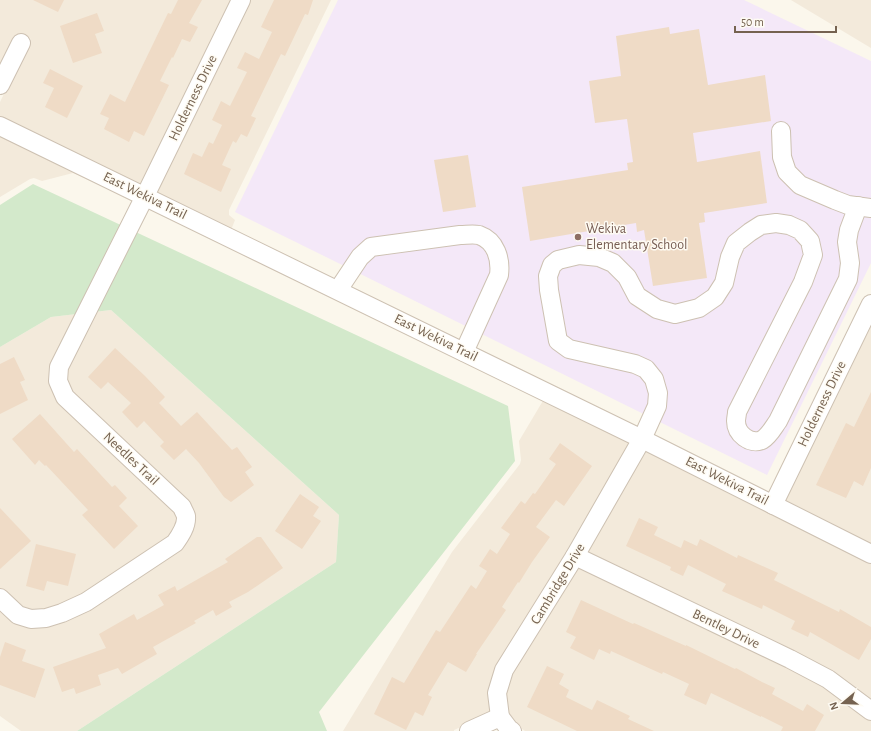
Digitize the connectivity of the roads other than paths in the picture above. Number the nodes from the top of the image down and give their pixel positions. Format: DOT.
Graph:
graph roads {
  1 [pos="241,0"];
  2 [pos="21,43"];
  3 [pos="0,85"];
  4 [pos="0,126"];
  5 [pos="782,131"];
  6 [pos="145,196"];
  7 [pos="864,207"];
  8 [pos="338,290"];
  9 [pos="871,304"];
  10 [pos="464,352"];
  11 [pos="642,438"];
  12 [pos="773,504"];
  13 [pos="871,554"];
  14 [pos="575,556"];
  15 [pos="0,598"];
  16 [pos="871,711"];
  17 [pos="500,717"];
  18 [pos="468,731"];
  19 [pos="512,731"];
  1 -- 6 [label="street, Holderness Drive"];
  2 -- 3 [label="street"];
  4 -- 6 [label="street, East Wekiva Trail"];
  5 -- 7 [label="street"];
  6 -- 8 [label="street, East Wekiva Trail"];
  6 -- 15 [label="street, Needles Trail"];
  7 -- 11 [label="street, Cambridge Drive"];
  8 -- 10 [label="street, East Wekiva Trail"];
  8 -- 10 [label="street"];
  9 -- 12 [label="street, Holderness Drive"];
  10 -- 11 [label="street, East Wekiva Trail"];
  11 -- 12 [label="street, East Wekiva Trail"];
  11 -- 14 [label="street, Cambridge Drive"];
  12 -- 13 [label="street, East Wekiva Trail"];
  14 -- 16 [label="street, Bentley Drive"];
  14 -- 17 [label="street, Cambridge Drive"];
  17 -- 18 [label="street"];
  17 -- 19 [label="street"];
}
